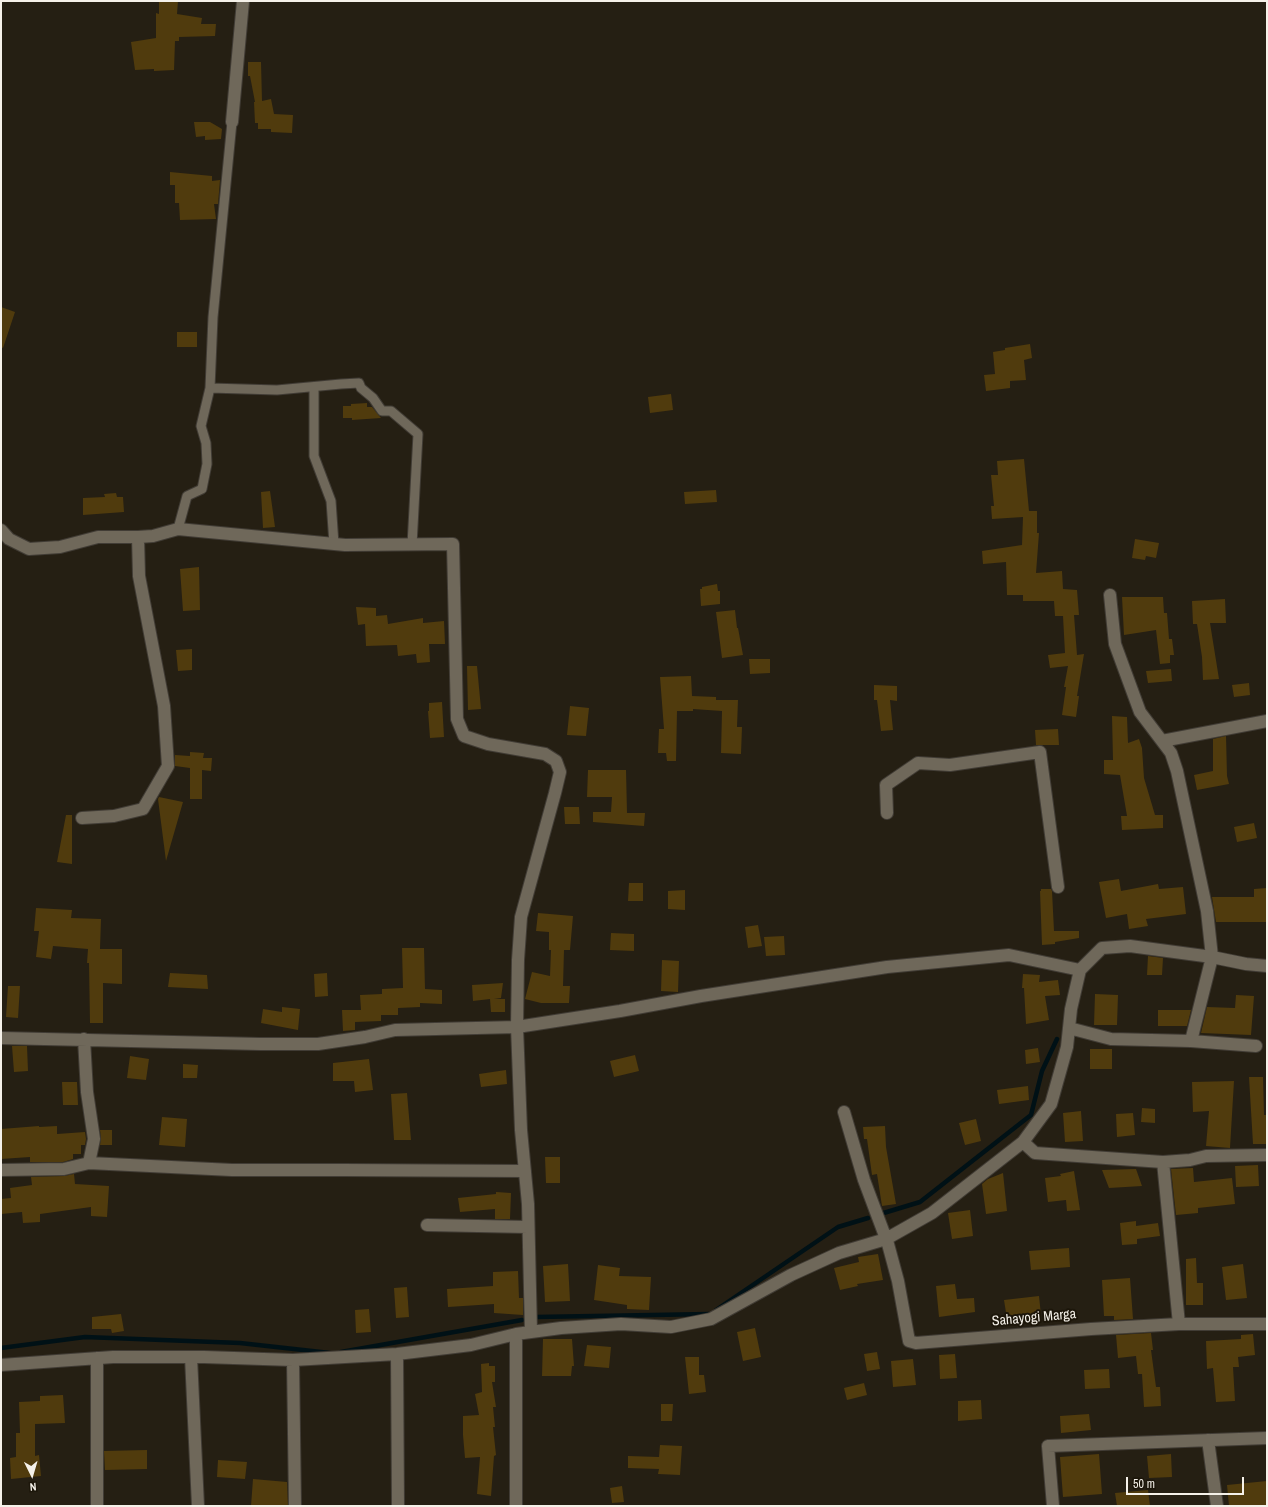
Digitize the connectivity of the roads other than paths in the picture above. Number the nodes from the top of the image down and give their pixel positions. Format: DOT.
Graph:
graph roads {
  1 [pos="243,1"];
  2 [pos="232,122"];
  3 [pos="314,386"];
  4 [pos="210,388"];
  5 [pos="1,530"];
  6 [pos="178,530"];
  7 [pos="138,537"];
  8 [pos="334,544"];
  9 [pos="412,545"];
  10 [pos="1110,595"];
  11 [pos="1267,721"];
  12 [pos="1162,741"];
  13 [pos="887,813"];
  14 [pos="82,818"];
  15 [pos="1058,887"];
  16 [pos="1212,957"];
  17 [pos="1267,966"];
  18 [pos="1080,970"];
  19 [pos="517,1027"];
  20 [pos="1069,1028"];
  21 [pos="1,1038"];
  22 [pos="84,1039"];
  23 [pos="1191,1041"];
  24 [pos="1256,1046"];
  25 [pos="844,1112"];
  26 [pos="1022,1142"];
  27 [pos="1267,1155"];
  28 [pos="1163,1162"];
  29 [pos="89,1163"];
  30 [pos="1,1170"];
  31 [pos="525,1171"];
  32 [pos="427,1225"];
  33 [pos="528,1227"];
  34 [pos="886,1239"];
  35 [pos="1179,1324"];
  36 [pos="1267,1324"];
  37 [pos="531,1332"];
  38 [pos="516,1334"];
  39 [pos="397,1354"];
  40 [pos="191,1357"];
  41 [pos="97,1358"];
  42 [pos="293,1360"];
  43 [pos="1,1365"];
  44 [pos="1267,1438"];
  45 [pos="1208,1440"];
  46 [pos="97,1506"];
  47 [pos="198,1506"];
  48 [pos="295,1506"];
  49 [pos="398,1506"];
  50 [pos="516,1506"];
  51 [pos="1053,1506"];
  52 [pos="1217,1506"];
  1 -- 2 [label="street"];
  2 -- 4 [label="lane"];
  3 -- 4 [label="lane"];
  3 -- 8 [label="lane"];
  3 -- 9 [label="lane"];
  4 -- 6 [label="lane"];
  5 -- 7 [label="street"];
  6 -- 7 [label="street"];
  6 -- 8 [label="street"];
  7 -- 14 [label="street"];
  8 -- 9 [label="street"];
  9 -- 19 [label="street"];
  10 -- 12 [label="street"];
  11 -- 12 [label="street"];
  12 -- 16 [label="street"];
  13 -- 15 [label="street"];
  16 -- 17 [label="street"];
  16 -- 18 [label="street"];
  16 -- 23 [label="street"];
  18 -- 19 [label="street"];
  18 -- 20 [label="street"];
  19 -- 22 [label="street"];
  19 -- 31 [label="street"];
  20 -- 23 [label="street"];
  20 -- 26 [label="street"];
  21 -- 22 [label="street"];
  22 -- 29 [label="street"];
  23 -- 24 [label="street"];
  25 -- 34 [label="street"];
  26 -- 28 [label="street"];
  26 -- 34 [label="street"];
  27 -- 28 [label="street"];
  28 -- 35 [label="street"];
  29 -- 30 [label="street"];
  29 -- 31 [label="street"];
  31 -- 33 [label="street"];
  32 -- 33 [label="street"];
  33 -- 37 [label="street"];
  34 -- 35 [label="street, Sahayogi Marga"];
  34 -- 37 [label="street"];
  35 -- 36 [label="street, Sahayogi Marga"];
  37 -- 38 [label="street"];
  38 -- 39 [label="street"];
  38 -- 50 [label="street"];
  39 -- 42 [label="street"];
  39 -- 49 [label="street"];
  40 -- 41 [label="street"];
  40 -- 42 [label="street"];
  40 -- 47 [label="street"];
  41 -- 43 [label="street"];
  41 -- 46 [label="street"];
  42 -- 48 [label="street"];
  44 -- 45 [label="street"];
  45 -- 51 [label="street"];
  45 -- 52 [label="street"];
}
